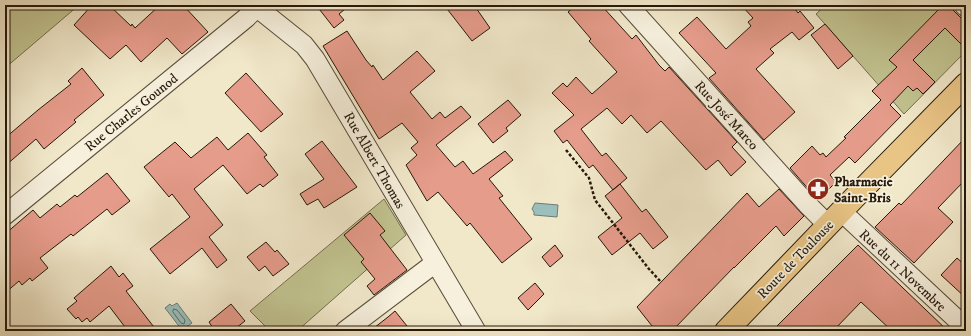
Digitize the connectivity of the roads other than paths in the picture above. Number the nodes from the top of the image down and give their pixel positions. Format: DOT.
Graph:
graph roads {
  1 [pos="628,5"];
  2 [pos="257,6"];
  3 [pos="966,84"];
  4 [pos="5,215"];
  5 [pos="834,218"];
  6 [pos="435,263"];
  7 [pos="966,328"];
  8 [pos="345,331"];
  9 [pos="476,331"];
  10 [pos="726,331"];
  1 -- 5 [label="street, Rue José Marco"];
  2 -- 4 [label="street, Rue Charles Gounod"];
  2 -- 6 [label="street, Rue Albert Thomas"];
  3 -- 5 [label="main road, Route de Toulouse"];
  5 -- 7 [label="street, Rue du 11 Novembre"];
  5 -- 10 [label="main road, Route de Toulouse"];
  6 -- 8 [label="street"];
  6 -- 9 [label="street, Rue Albert Thomas"];
}
